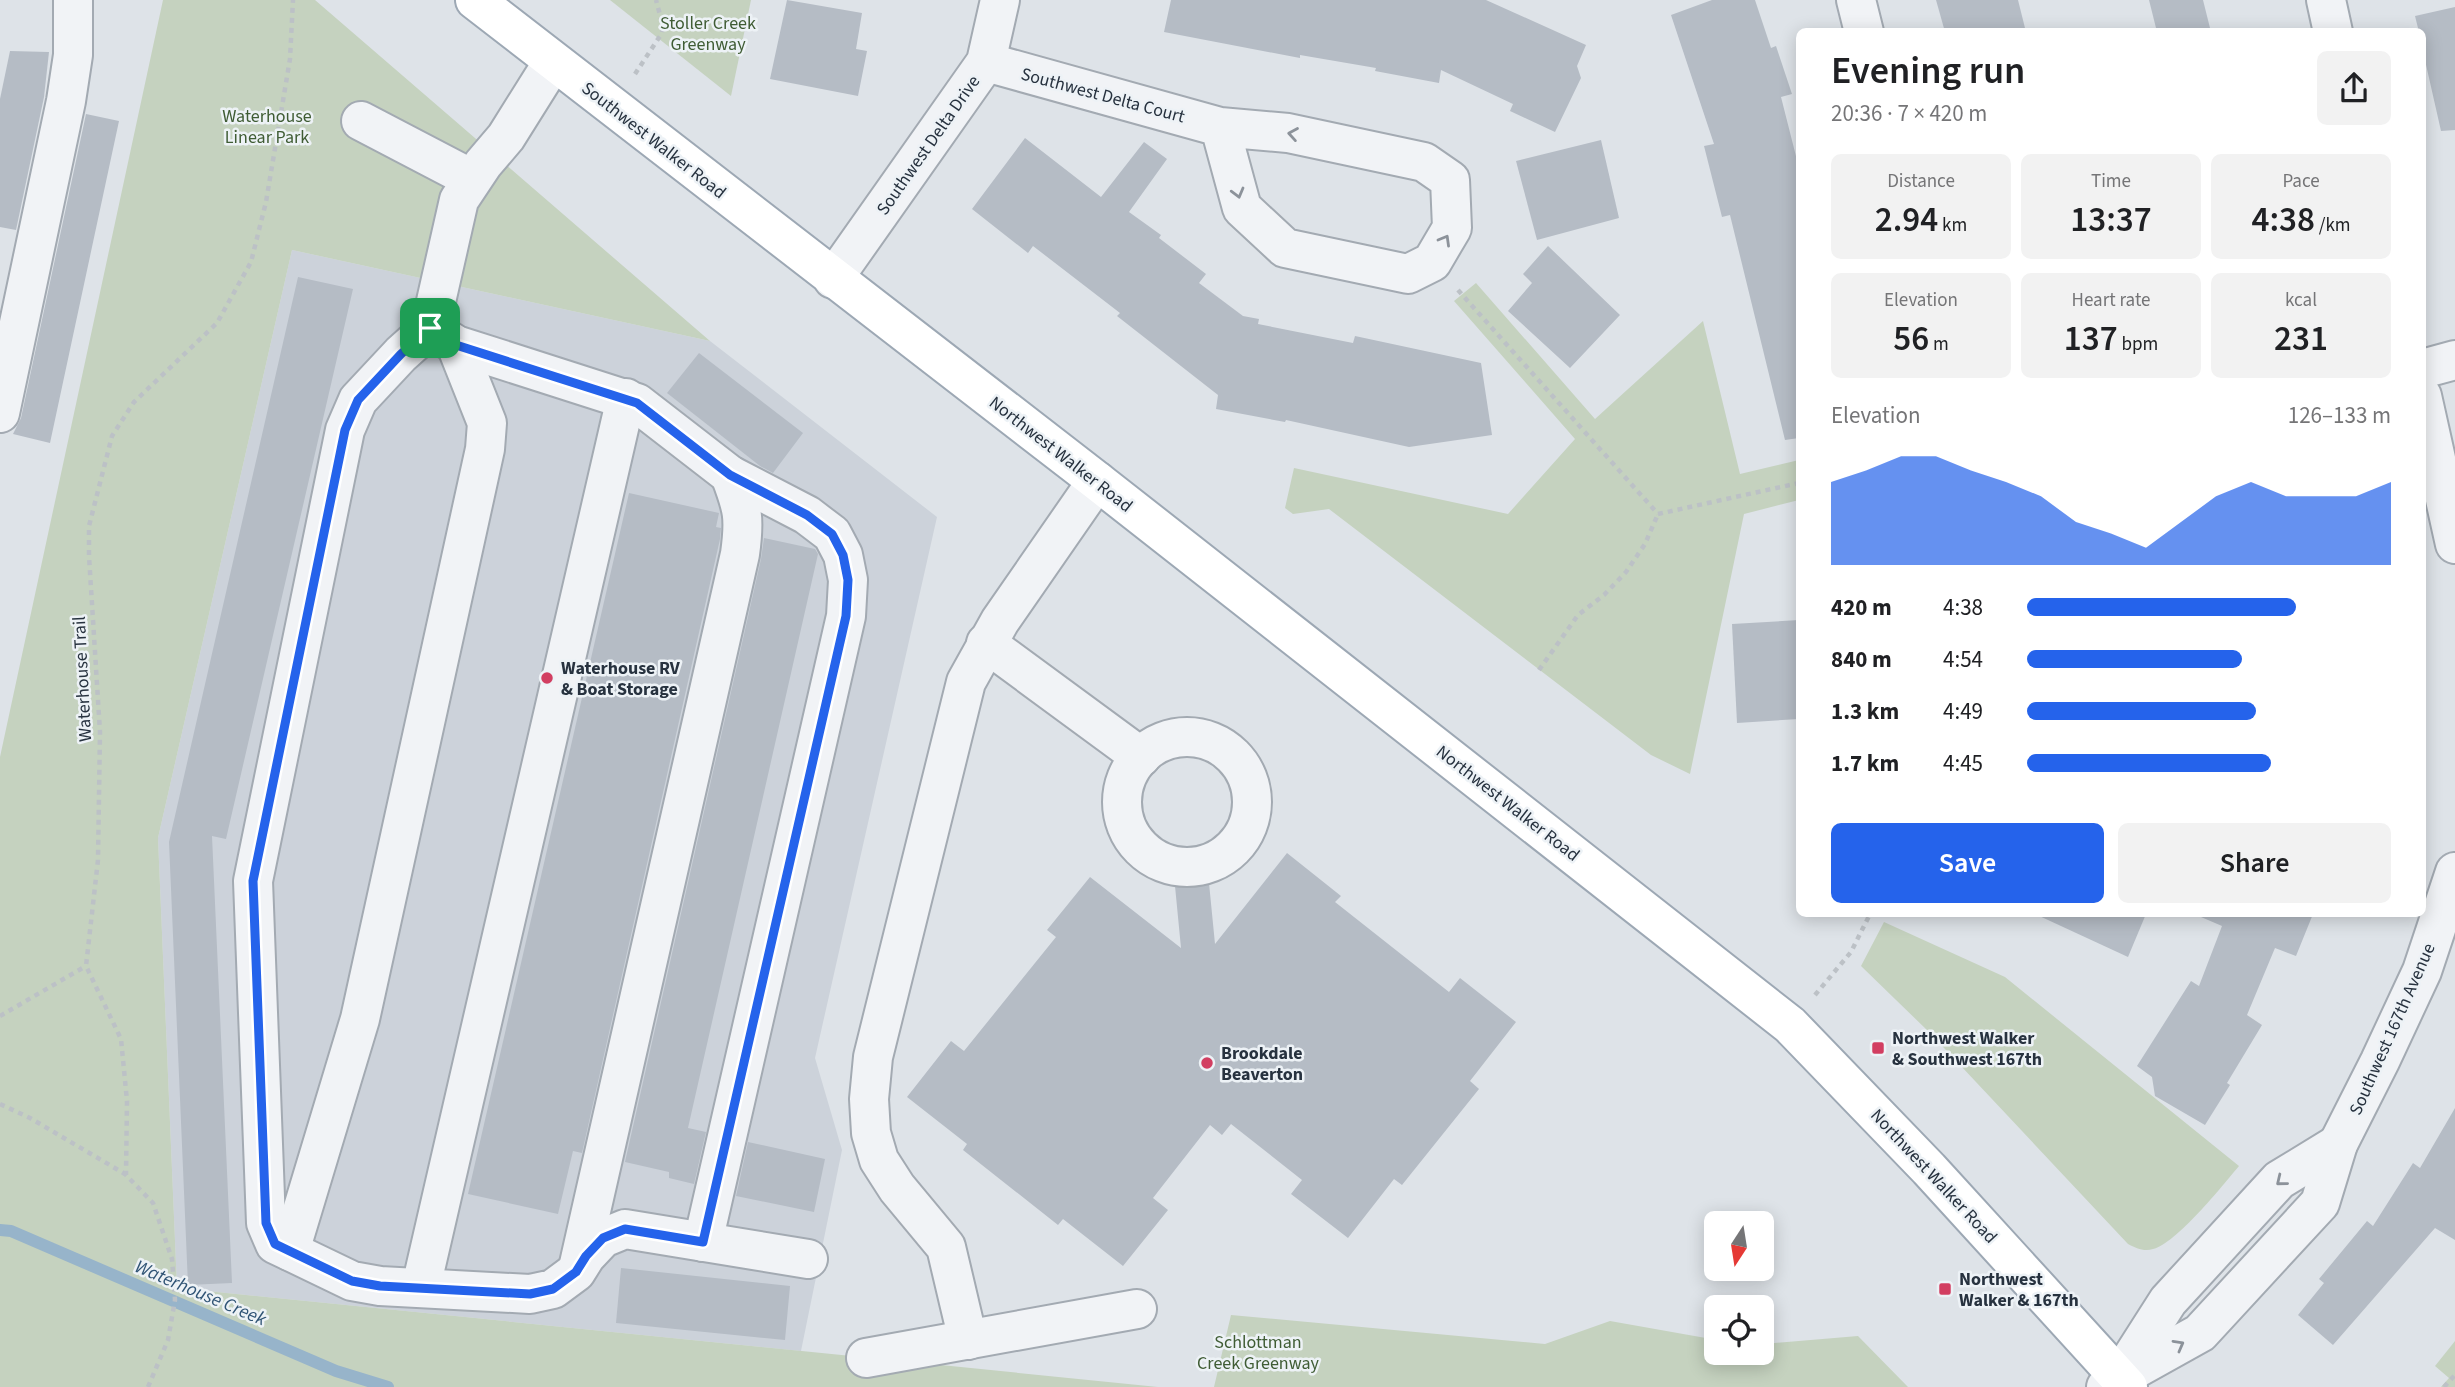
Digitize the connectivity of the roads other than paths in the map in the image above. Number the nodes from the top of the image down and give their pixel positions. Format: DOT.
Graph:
graph roads {
  1 [pos="73,0"];
  2 [pos="475,0"];
  3 [pos="1000,0"];
  4 [pos="1856,0"];
  5 [pos="2326,0"];
  6 [pos="1863,28"];
  7 [pos="2332,28"];
  8 [pos="553,62"];
  9 [pos="986,62"];
  10 [pos="361,121"];
  11 [pos="1220,127"];
  12 [pos="472,178"];
  13 [pos="833,279"];
  14 [pos="443,337"];
  15 [pos="2455,360"];
  16 [pos="2426,368"];
  17 [pos="626,398"];
  18 [pos="0,413"];
  19 [pos="2426,414"];
  20 [pos="730,475"];
  21 [pos="1097,481"];
  22 [pos="2455,544"];
  23 [pos="986,643"];
  24 [pos="1141,757"];
  25 [pos="2455,872"];
  26 [pos="703,1242"];
  27 [pos="290,1251"];
  28 [pos="808,1259"];
  29 [pos="576,1272"];
  30 [pos="421,1287"];
  31 [pos="1137,1309"];
  32 [pos="968,1340"];
  33 [pos="866,1358"];
  34 [pos="2118,1384"];
  1 -- 18 [label="street"];
  2 -- 8 [label="main road, Southwest Walker Road"];
  3 -- 9 [label="street, Southwest Delta Drive"];
  4 -- 6 [label="street"];
  5 -- 7 [label="street"];
  8 -- 12 [label="street"];
  8 -- 13 [label="main road, Southwest Walker Road"];
  9 -- 11 [label="street, Southwest Delta Court"];
  9 -- 13 [label="street, Southwest Delta Drive"];
  10 -- 12 [label="street"];
  11 -- 11 [label="street, Southwest Delta Court, one-way"];
  12 -- 14 [label="street"];
  13 -- 21 [label="main road, Northwest Walker Road"];
  14 -- 17 [label="street"];
  14 -- 27 [label="street"];
  14 -- 27 [label="street"];
  15 -- 16 [label="street"];
  17 -- 20 [label="street"];
  17 -- 30 [label="street"];
  19 -- 22 [label="street"];
  20 -- 26 [label="street"];
  20 -- 29 [label="street"];
  21 -- 23 [label="street"];
  21 -- 34 [label="main road, Northwest Walker Road"];
  23 -- 24 [label="street"];
  23 -- 32 [label="street"];
  25 -- 34 [label="street, Southwest 167th Avenue"];
  26 -- 28 [label="street"];
  26 -- 29 [label="street"];
  27 -- 30 [label="street"];
  29 -- 30 [label="street"];
  31 -- 32 [label="street"];
  32 -- 33 [label="street"];
}
